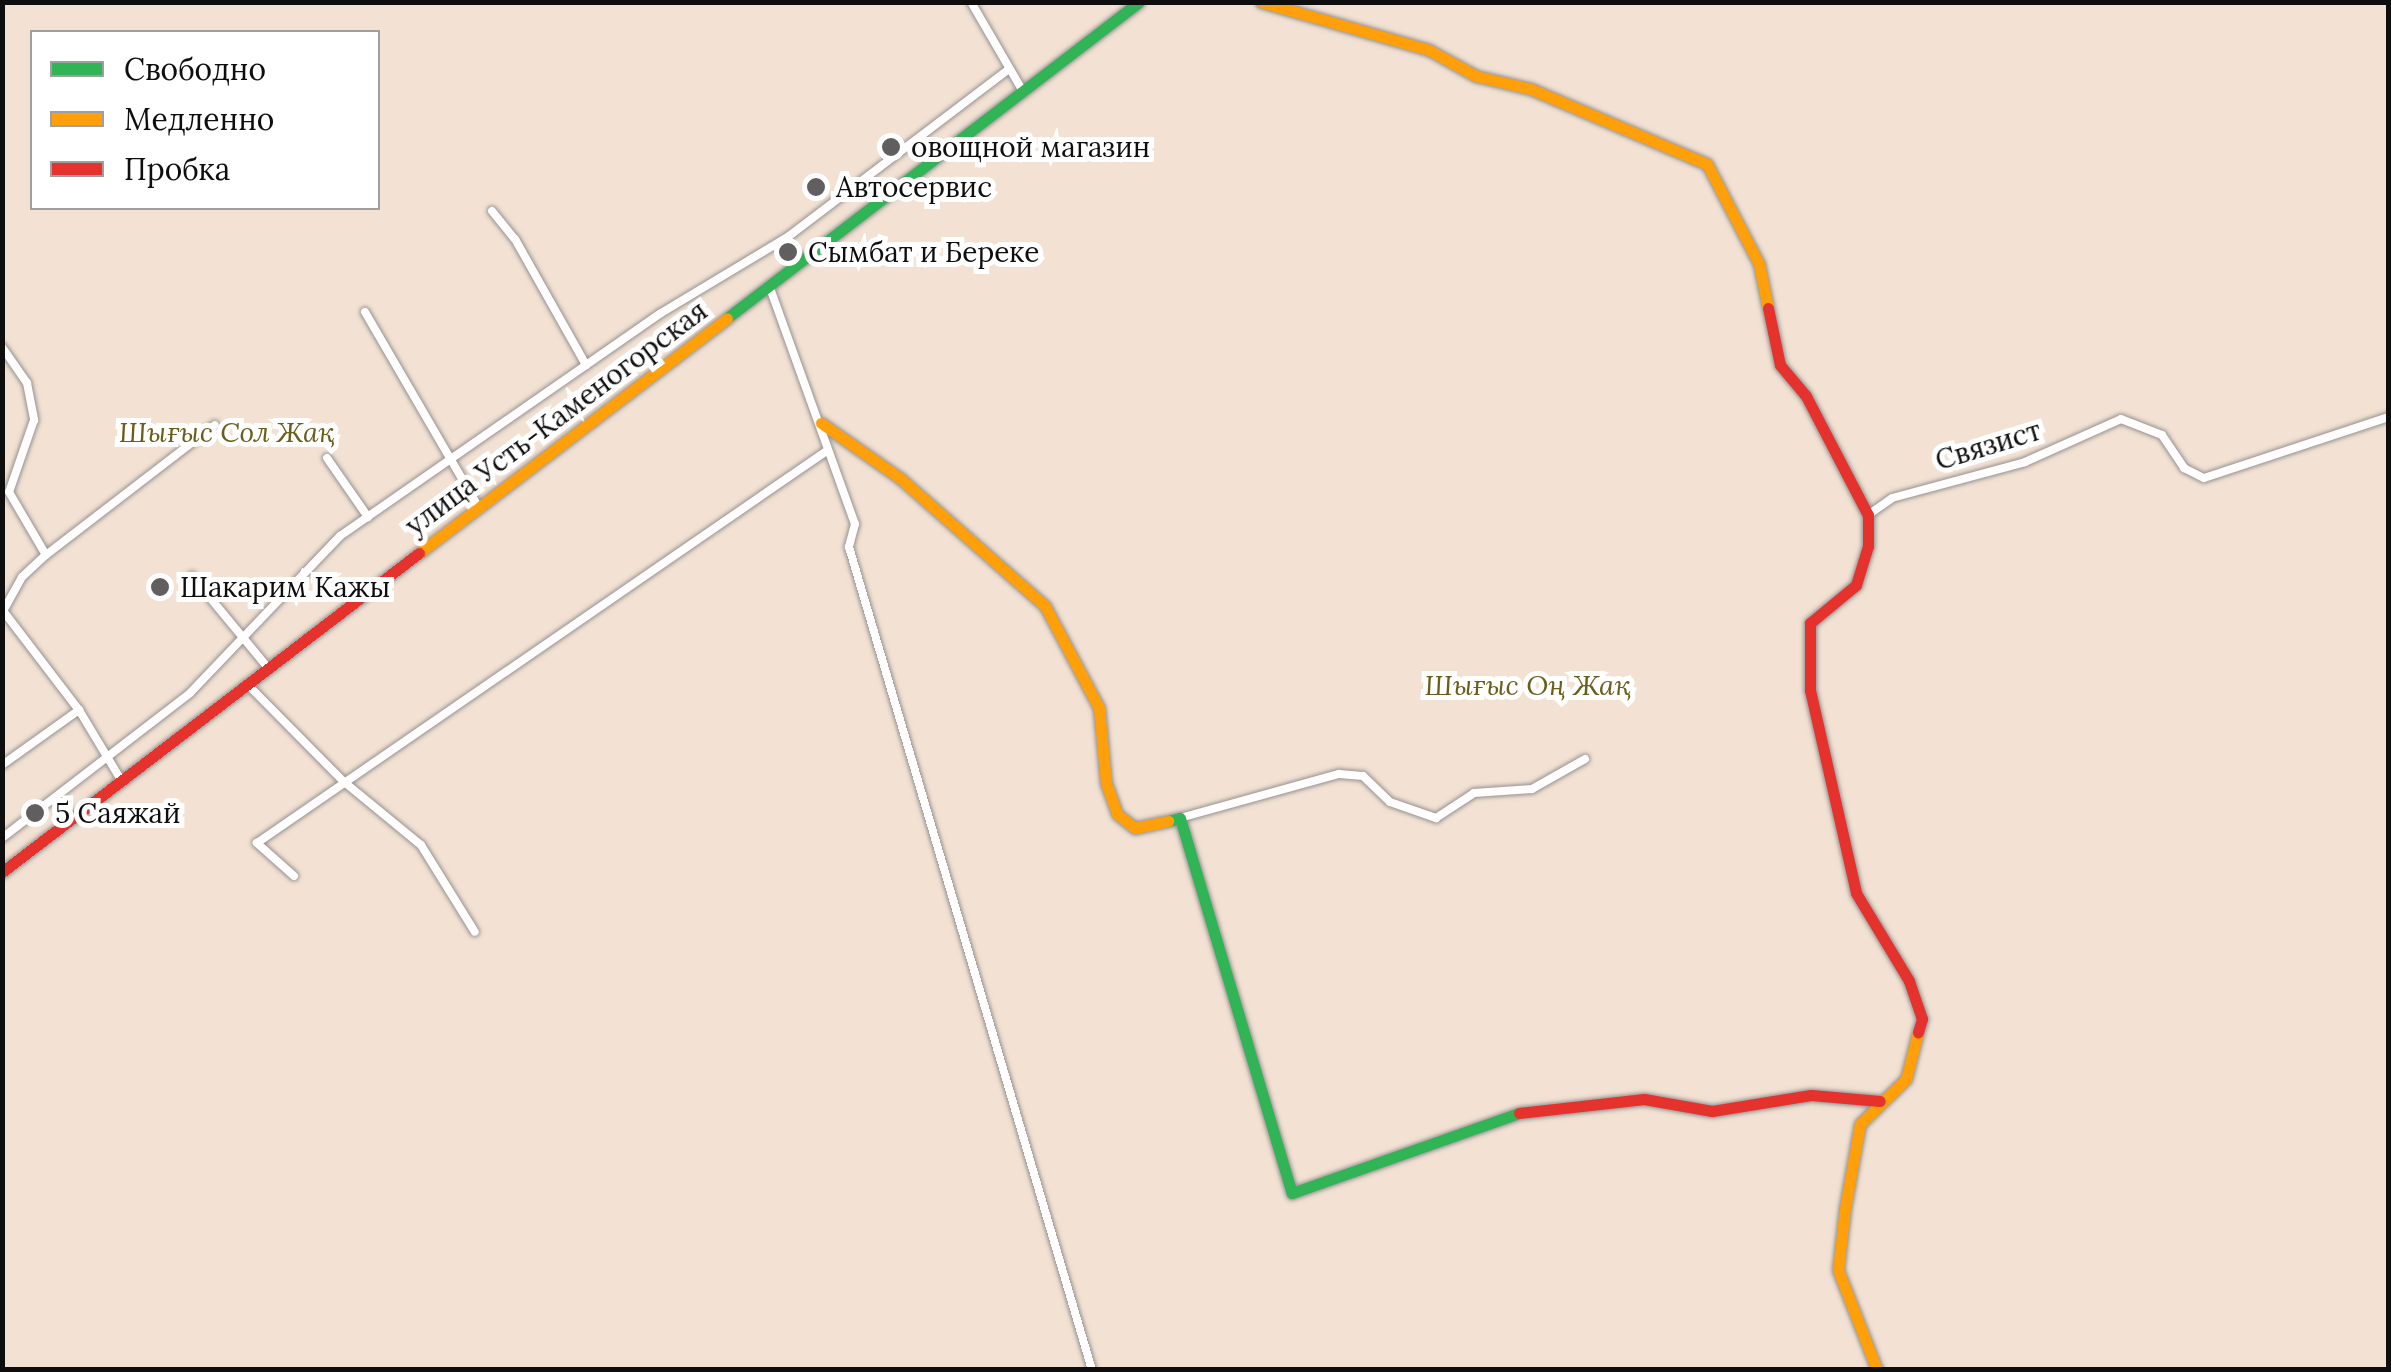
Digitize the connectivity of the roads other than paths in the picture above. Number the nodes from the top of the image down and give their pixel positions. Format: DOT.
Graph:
graph roads {
  1 [pos="971,2"];
  2 [pos="1139,2"];
  3 [pos="1260,2"];
  4 [pos="1009,69"];
  5 [pos="1024,93"];
  6 [pos="492,211"];
  7 [pos="770,288"];
  8 [pos="364,312"];
  9 [pos="2,347"];
  10 [pos="586,365"];
  11 [pos="2388,417"];
  12 [pos="820,423"];
  13 [pos="215,426"];
  14 [pos="828,450"];
  15 [pos="327,458"];
  16 [pos="452,459"];
  17 [pos="479,508"];
  18 [pos="1868,515"];
  19 [pos="368,517"];
  20 [pos="46,555"];
  21 [pos="192,576"];
  22 [pos="3,612"];
  23 [pos="243,638"];
  24 [pos="270,670"];
  25 [pos="249,686"];
  26 [pos="79,710"];
  27 [pos="107,758"];
  28 [pos="1586,759"];
  29 [pos="2,764"];
  30 [pos="121,780"];
  31 [pos="343,780"];
  32 [pos="1180,818"];
  33 [pos="2,838"];
  34 [pos="2,872"];
  35 [pos="294,876"];
  36 [pos="476,932"];
  37 [pos="1880,1101"];
  38 [pos="1092,1370"];
  39 [pos="1877,1370"];
  1 -- 4 [label="street"];
  2 -- 5 [label="street, улица Усть-Каменогорская"];
  3 -- 18 [label="street"];
  4 -- 5 [label="street"];
  4 -- 10 [label="street"];
  5 -- 7 [label="street, улица Усть-Каменогорская"];
  6 -- 10 [label="street"];
  7 -- 12 [label="street"];
  7 -- 17 [label="street, улица Усть-Каменогорская"];
  8 -- 16 [label="street"];
  9 -- 20 [label="street"];
  10 -- 16 [label="street"];
  11 -- 18 [label="street, Связист"];
  12 -- 14 [label="street"];
  12 -- 32 [label="street"];
  13 -- 20 [label="street"];
  14 -- 31 [label="street"];
  14 -- 38 [label="street"];
  15 -- 19 [label="street"];
  16 -- 17 [label="street"];
  16 -- 19 [label="street"];
  17 -- 24 [label="street, улица Усть-Каменогорская"];
  18 -- 37 [label="street"];
  19 -- 23 [label="street"];
  20 -- 22 [label="street"];
  21 -- 23 [label="street"];
  22 -- 26 [label="street"];
  23 -- 24 [label="street"];
  23 -- 27 [label="street"];
  24 -- 25 [label="street, улица Усть-Каменогорская"];
  25 -- 30 [label="street, улица Усть-Каменогорская"];
  25 -- 31 [label="street"];
  26 -- 27 [label="street"];
  26 -- 29 [label="street"];
  27 -- 30 [label="street"];
  27 -- 33 [label="street"];
  28 -- 32 [label="street"];
  30 -- 34 [label="street, улица Усть-Каменогорская"];
  31 -- 35 [label="street"];
  31 -- 36 [label="street"];
  32 -- 37 [label="street"];
  37 -- 39 [label="street"];
}
